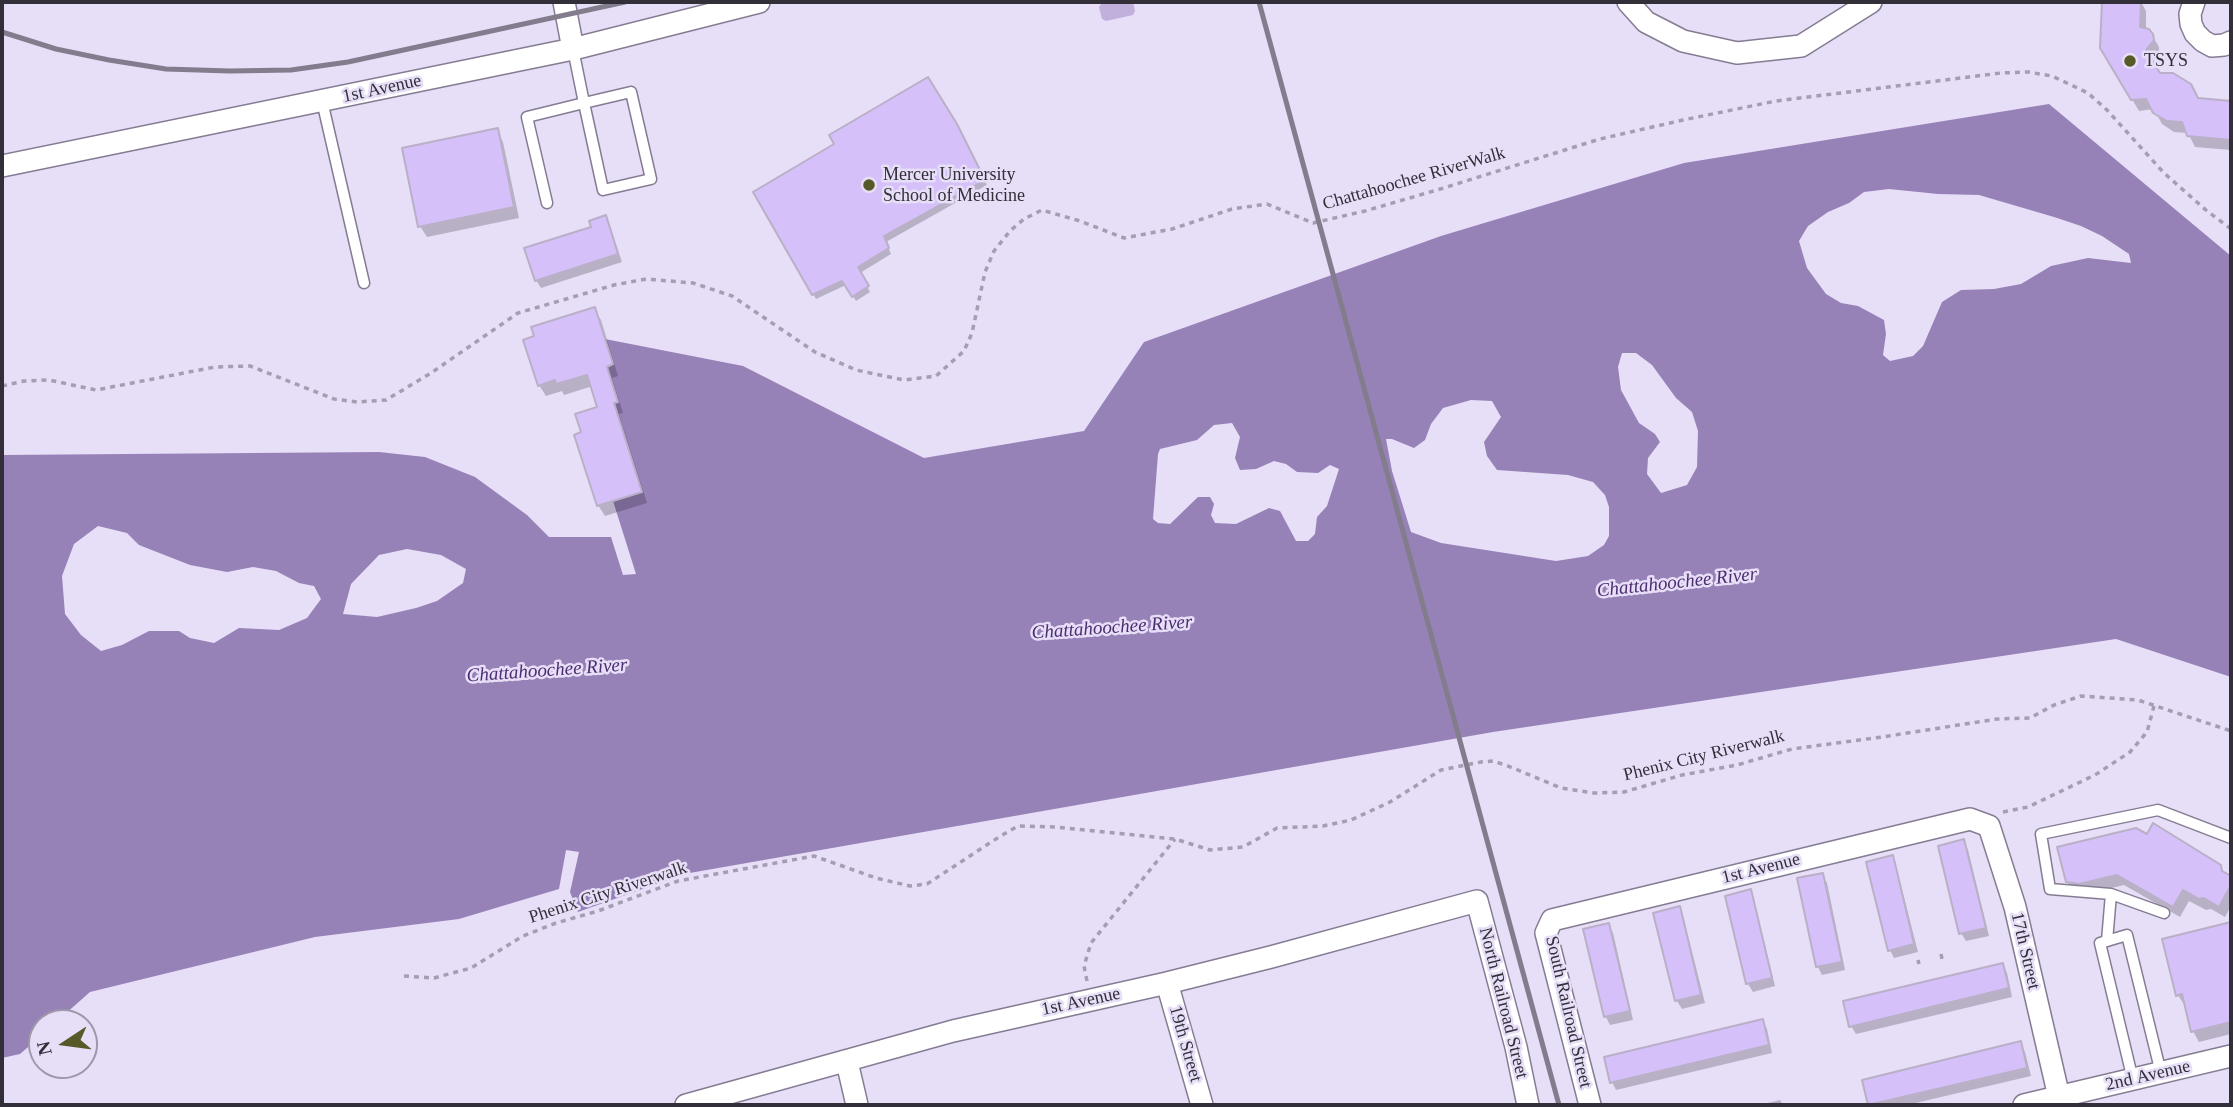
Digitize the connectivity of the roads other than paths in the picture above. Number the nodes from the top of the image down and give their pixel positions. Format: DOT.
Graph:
graph roads {
  1 [pos="564,2"];
  2 [pos="759,2"];
  3 [pos="1628,2"];
  4 [pos="1871,2"];
  5 [pos="2194,2"];
  6 [pos="2231,42"];
  7 [pos="573,49"];
  8 [pos="322,101"];
  9 [pos="584,103"];
  10 [pos="2,166"];
  11 [pos="547,203"];
  12 [pos="364,283"];
  13 [pos="1970,818"];
  14 [pos="2231,838"];
  15 [pos="2111,894"];
  16 [pos="1477,901"];
  17 [pos="2164,913"];
  18 [pos="1552,920"];
  19 [pos="2107,941"];
  20 [pos="1167,983"];
  21 [pos="2231,1056"];
  22 [pos="847,1062"];
  23 [pos="2161,1073"];
  24 [pos="2133,1080"];
  25 [pos="2059,1097"];
  26 [pos="1584,1104"];
  27 [pos="686,1105"];
  28 [pos="857,1105"];
  29 [pos="1202,1105"];
  30 [pos="1528,1105"];
  31 [pos="2024,1105"];
  1 -- 7 [label="street"];
  2 -- 7 [label="street, 1st Avenue"];
  3 -- 4 [label="street"];
  5 -- 6 [label="street"];
  7 -- 8 [label="street, 1st Avenue"];
  7 -- 9 [label="lane"];
  8 -- 10 [label="street, 1st Avenue"];
  8 -- 12 [label="lane"];
  9 -- 9 [label="lane"];
  9 -- 11 [label="lane"];
  13 -- 18 [label="street, 1st Avenue"];
  13 -- 25 [label="street, 17th Street"];
  14 -- 15 [label="lane"];
  15 -- 17 [label="lane"];
  15 -- 19 [label="lane"];
  16 -- 20 [label="street, 1st Avenue"];
  16 -- 30 [label="street, North Railroad Street"];
  18 -- 26 [label="street, South Railroad Street"];
  19 -- 23 [label="lane"];
  19 -- 24 [label="lane"];
  20 -- 22 [label="street, 1st Avenue"];
  20 -- 29 [label="street, 19th Street"];
  21 -- 23 [label="street, 2nd Avenue"];
  22 -- 27 [label="street, 1st Avenue"];
  22 -- 28 [label="street"];
  23 -- 24 [label="street, 2nd Avenue"];
  24 -- 25 [label="street, 2nd Avenue"];
  25 -- 31 [label="street, 2nd Avenue"];
}
